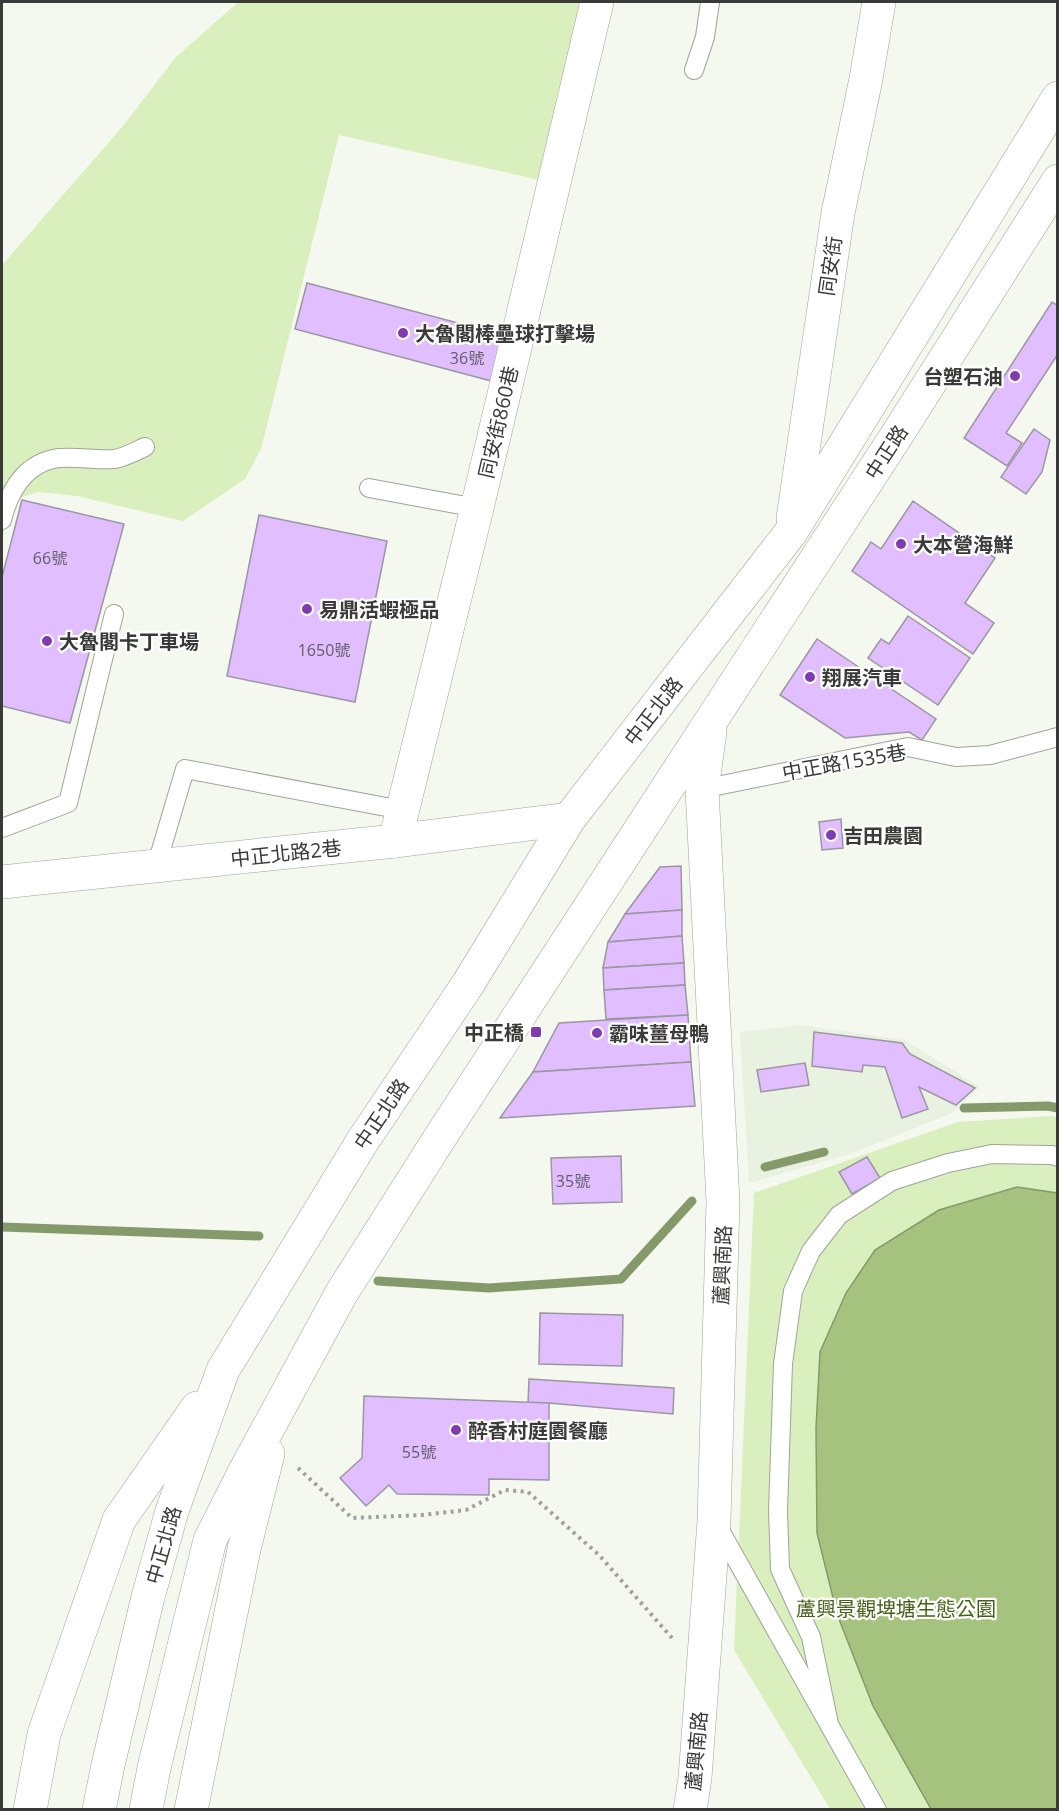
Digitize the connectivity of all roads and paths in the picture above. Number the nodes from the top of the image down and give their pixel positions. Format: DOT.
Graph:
graph roads {
  1 [pos="597,2"];
  2 [pos="710,2"];
  3 [pos="879,2"];
  4 [pos="694,70"];
  5 [pos="1058,98"];
  6 [pos="1058,181"];
  7 [pos="145,447"];
  8 [pos="369,488"];
  9 [pos="477,508"];
  10 [pos="2,520"];
  11 [pos="791,532"];
  12 [pos="114,615"];
  13 [pos="712,722"];
  14 [pos="1058,737"];
  15 [pos="702,789"];
  16 [pos="402,810"];
  17 [pos="569,819"];
  18 [pos="2,828"];
  19 [pos="395,841"];
  20 [pos="156,867"];
  21 [pos="2,882"];
  22 [pos="1058,1158"];
  23 [pos="223,1370"];
  24 [pos="280,1407"];
  25 [pos="296,1466"];
  26 [pos="714,1521"];
  27 [pos="675,1641"];
  28 [pos="829,1724"];
  29 [pos="30,1809"];
  30 [pos="99,1809"];
  31 [pos="146,1809"];
  32 [pos="191,1809"];
  33 [pos="690,1809"];
  34 [pos="878,1809"];
  1 -- 9 [label="street, 同安街860巷"];
  2 -- 4 [label="lane"];
  3 -- 11 [label="street, 同安街"];
  5 -- 11 [label="street, 中正路"];
  6 -- 13 [label="street, 中正路"];
  7 -- 10 [label="lane"];
  8 -- 9 [label="lane"];
  9 -- 16 [label="street, 同安街860巷"];
  11 -- 17 [label="street, 中正北路"];
  12 -- 18 [label="lane"];
  13 -- 15 [label="street, 蘆興南路"];
  13 -- 24 [label="street"];
  14 -- 15 [label="lane, 中正路1535巷"];
  15 -- 26 [label="street, 蘆興南路"];
  16 -- 19 [label="street, 同安街860巷"];
  16 -- 20 [label="lane"];
  17 -- 19 [label="street, 中正北路2巷"];
  17 -- 23 [label="street, 中正北路"];
  19 -- 20 [label="street, 中正北路2巷"];
  20 -- 21 [label="street, 中正北路2巷"];
  22 -- 28 [label="lane"];
  23 -- 29 [label="street"];
  23 -- 30 [label="street, 中正北路"];
  24 -- 31 [label="street"];
  24 -- 32 [label="street"];
  25 -- 27 [label="path"];
  26 -- 28 [label="lane"];
  26 -- 33 [label="street, 蘆興南路"];
  28 -- 34 [label="lane"];
}
